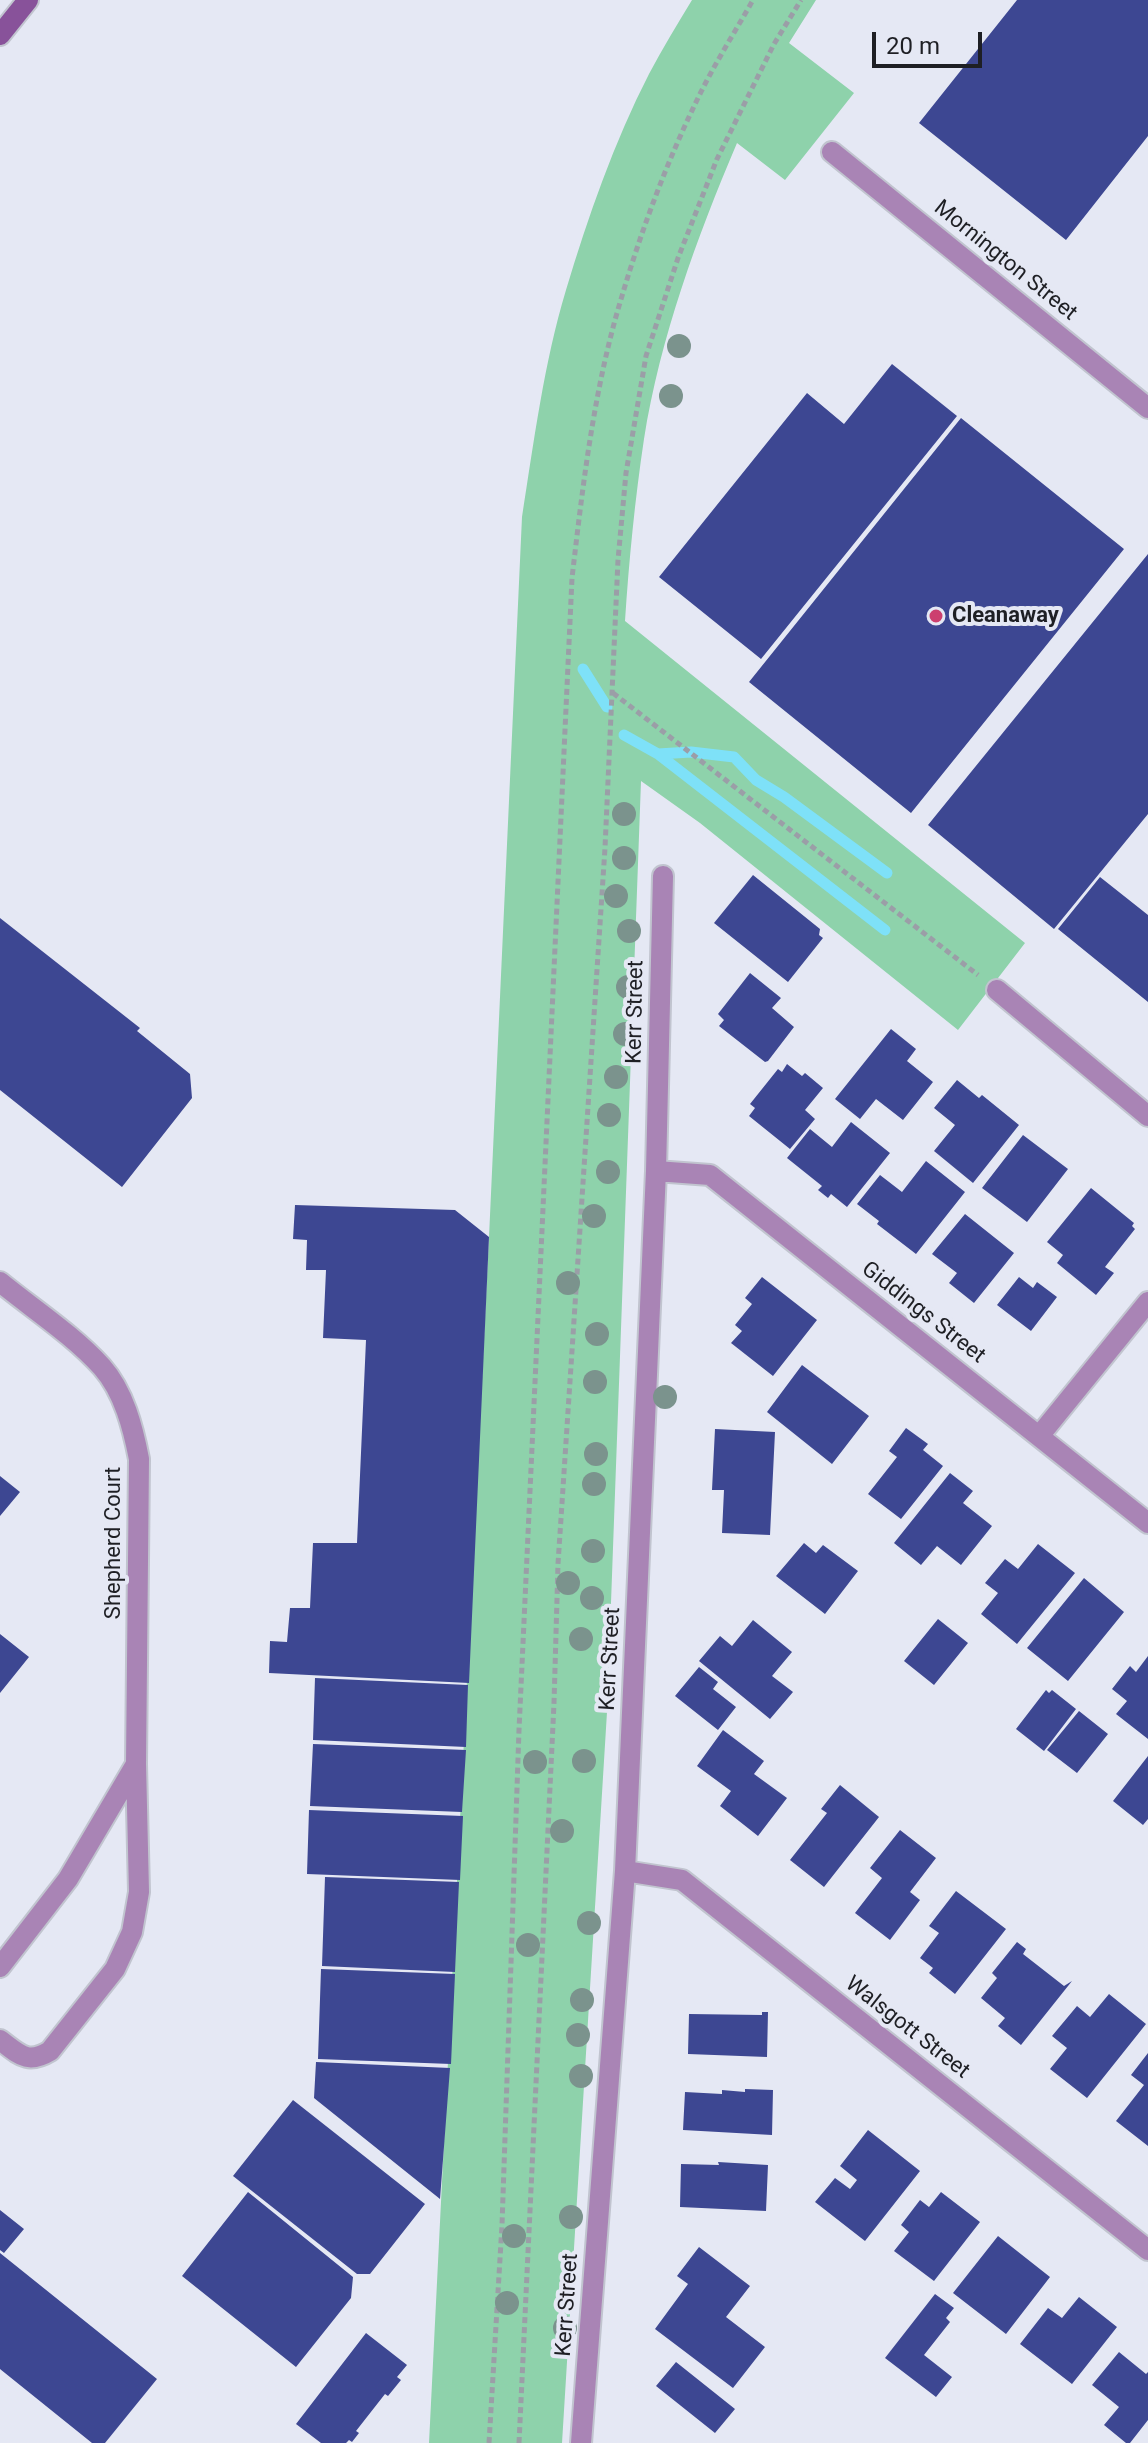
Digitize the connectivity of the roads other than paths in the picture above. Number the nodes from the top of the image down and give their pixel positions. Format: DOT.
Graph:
graph roads {
  1 [pos="28,0"];
  2 [pos="0,35"];
  3 [pos="832,152"];
  4 [pos="1148,408"];
  5 [pos="663,876"];
  6 [pos="997,990"];
  7 [pos="1148,1116"];
  8 [pos="656,1171"];
  9 [pos="0,1282"];
  10 [pos="1148,1302"];
  11 [pos="1040,1435"];
  12 [pos="1148,1523"];
  13 [pos="136,1764"];
  14 [pos="625,1871"];
  15 [pos="0,1967"];
  16 [pos="0,2040"];
  17 [pos="1148,2250"];
  18 [pos="581,2443"];
  1 -- 2 [label="main road"];
  3 -- 4 [label="street, Mornington Street"];
  5 -- 8 [label="street, Kerr Street"];
  6 -- 7 [label="street"];
  8 -- 11 [label="street, Giddings Street"];
  8 -- 14 [label="street, Kerr Street"];
  9 -- 13 [label="street, Shepherd Court"];
  10 -- 11 [label="street"];
  11 -- 12 [label="street, Giddings Street"];
  13 -- 15 [label="street"];
  13 -- 16 [label="street, Shepherd Court"];
  14 -- 17 [label="street, Walsgott Street"];
  14 -- 18 [label="street, Kerr Street"];
}
